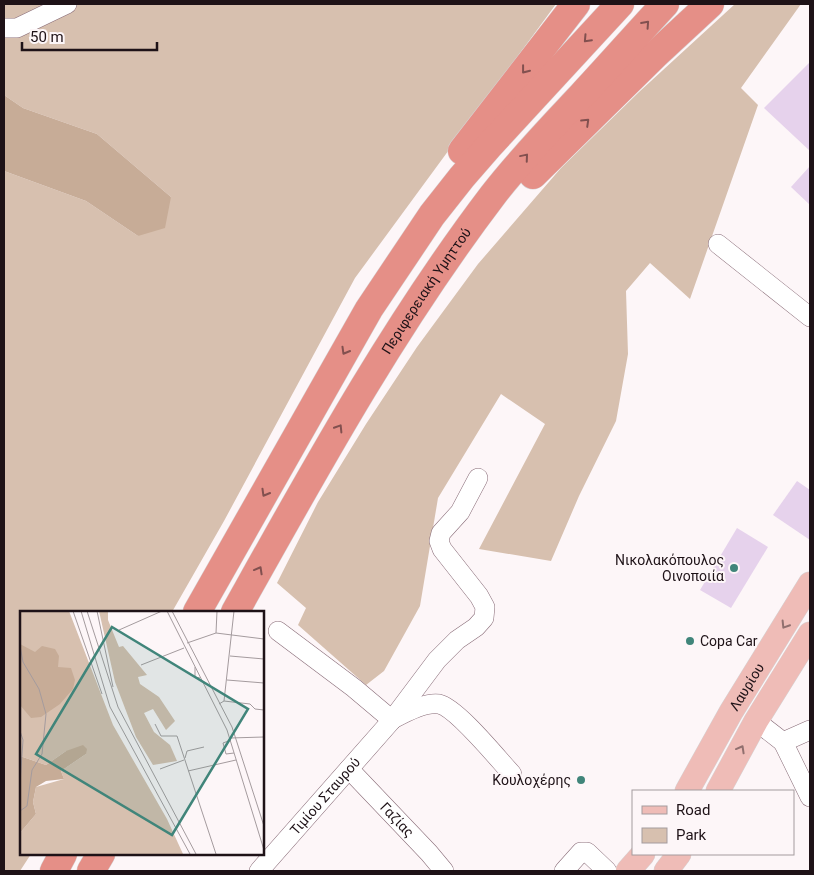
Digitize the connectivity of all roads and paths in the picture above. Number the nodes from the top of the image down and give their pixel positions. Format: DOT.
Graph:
graph roads {
  1 [pos="67,4"];
  2 [pos="576,4"];
  3 [pos="620,4"];
  4 [pos="665,4"];
  5 [pos="710,4"];
  6 [pos="4,28"];
  7 [pos="718,244"];
  8 [pos="422,294"];
  9 [pos="369,309"];
  10 [pos="810,317"];
  11 [pos="478,478"];
  12 [pos="810,584"];
  13 [pos="198,611"];
  14 [pos="236,611"];
  15 [pos="278,631"];
  16 [pos="810,634"];
  17 [pos="392,720"];
  18 [pos="756,721"];
  19 [pos="810,730"];
  20 [pos="783,742"];
  21 [pos="349,769"];
  22 [pos="512,774"];
  23 [pos="688,790"];
  24 [pos="719,790"];
  25 [pos="810,797"];
  26 [pos="62,855"];
  27 [pos="100,855"];
  28 [pos="642,855"];
  29 [pos="678,855"];
  30 [pos="54,871"];
  31 [pos="91,871"];
  32 [pos="259,871"];
  33 [pos="444,871"];
  34 [pos="564,871"];
  35 [pos="607,871"];
  36 [pos="628,871"];
  37 [pos="666,871"];
  1 -- 6 [label="street"];
  2 -- 9 [label="highway, one-way"];
  3 -- 9 [label="highway, one-way"];
  8 -- 4 [label="highway, Περιφερειακή Υμηττού, one-way"];
  8 -- 5 [label="highway, one-way"];
  7 -- 10 [label="street"];
  14 -- 8 [label="highway, Περιφερειακή Υμηττού, one-way"];
  9 -- 13 [label="highway, one-way"];
  11 -- 17 [label="street, Τιμίου Σταυρού"];
  12 -- 23 [label="main road, Λαυρίου, one-way"];
  15 -- 17 [label="street"];
  16 -- 18 [label="main road, Λαυρίου"];
  17 -- 21 [label="street, Τιμίου Σταυρού"];
  17 -- 22 [label="street"];
  18 -- 20 [label="street"];
  24 -- 18 [label="main road, Λαυρίου, one-way"];
  19 -- 20 [label="street"];
  20 -- 25 [label="street"];
  21 -- 32 [label="street, Τιμίου Σταυρού"];
  21 -- 33 [label="street, Γαζίας"];
  26 -- 30 [label="highway"];
  27 -- 31 [label="highway"];
  28 -- 36 [label="main road"];
  29 -- 37 [label="main road"];
  34 -- 35 [label="street"];
}
